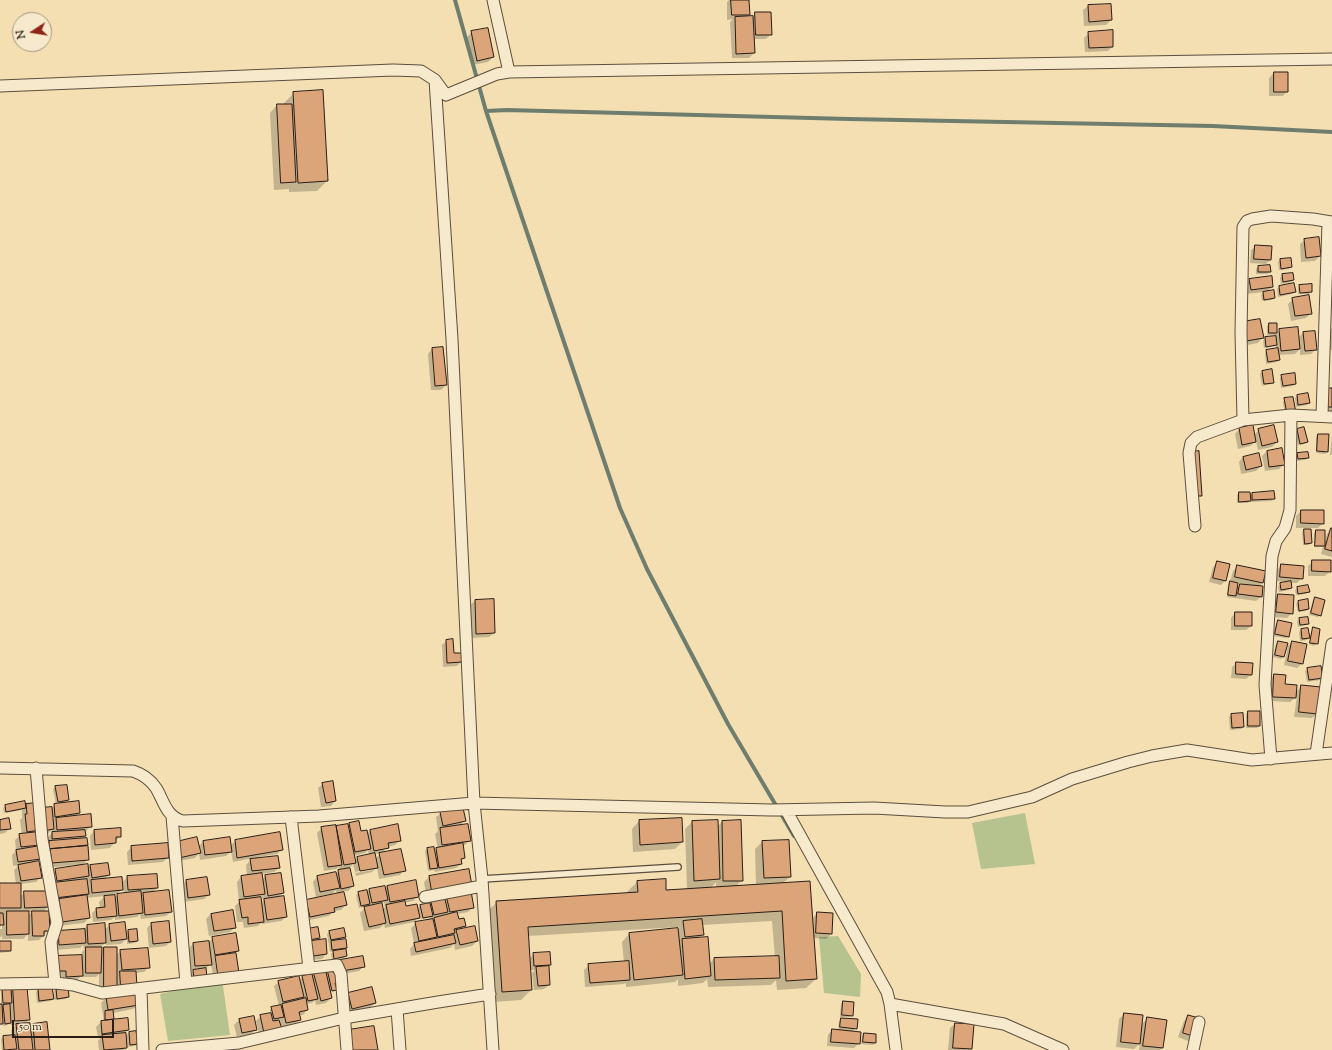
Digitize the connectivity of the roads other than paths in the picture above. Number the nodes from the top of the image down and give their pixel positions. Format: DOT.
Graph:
graph roads {
  1 [pos="493,0"];
  2 [pos="1332,59"];
  3 [pos="509,72"];
  4 [pos="435,80"];
  5 [pos="0,86"];
  6 [pos="1330,222"];
  7 [pos="1291,415"];
  8 [pos="1327,417"];
  9 [pos="1243,420"];
  10 [pos="1195,526"];
  11 [pos="1332,644"];
  12 [pos="1331,659"];
  13 [pos="1332,753"];
  14 [pos="1316,754"];
  15 [pos="1271,758"];
  16 [pos="0,768"];
  17 [pos="36,768"];
  18 [pos="474,803"];
  19 [pos="780,810"];
  20 [pos="172,816"];
  21 [pos="291,817"];
  22 [pos="678,867"];
  23 [pos="482,882"];
  24 [pos="425,897"];
  25 [pos="309,968"];
  26 [pos="55,983"];
  27 [pos="186,983"];
  28 [pos="0,984"];
  29 [pos="142,989"];
  30 [pos="490,994"];
  31 [pos="890,1004"];
  32 [pos="397,1009"];
  33 [pos="344,1018"];
  34 [pos="1199,1022"];
  35 [pos="239,1046"];
  36 [pos="143,1050"];
  37 [pos="162,1050"];
  38 [pos="347,1050"];
  39 [pos="400,1050"];
  40 [pos="493,1050"];
  41 [pos="896,1050"];
  42 [pos="1063,1050"];
  43 [pos="1193,1050"];
  1 -- 3 [label="street"];
  2 -- 3 [label="street"];
  3 -- 4 [label="street"];
  4 -- 5 [label="street"];
  4 -- 18 [label="street"];
  6 -- 8 [label="street"];
  6 -- 9 [label="street"];
  7 -- 8 [label="street"];
  7 -- 9 [label="street"];
  7 -- 15 [label="street"];
  9 -- 10 [label="street"];
  11 -- 12 [label="street"];
  12 -- 14 [label="street"];
  13 -- 14 [label="street"];
  14 -- 15 [label="street"];
  15 -- 19 [label="street"];
  16 -- 17 [label="street"];
  17 -- 20 [label="street"];
  17 -- 26 [label="street"];
  18 -- 19 [label="street"];
  18 -- 21 [label="street"];
  18 -- 23 [label="street"];
  19 -- 31 [label="street"];
  20 -- 21 [label="street"];
  20 -- 27 [label="street"];
  21 -- 25 [label="street"];
  22 -- 23 [label="lane"];
  23 -- 24 [label="street"];
  23 -- 30 [label="street"];
  25 -- 27 [label="street"];
  25 -- 33 [label="street"];
  26 -- 28 [label="street"];
  26 -- 29 [label="street"];
  27 -- 29 [label="street"];
  29 -- 36 [label="street"];
  30 -- 32 [label="street"];
  30 -- 40 [label="street"];
  31 -- 41 [label="street"];
  31 -- 42 [label="street"];
  32 -- 33 [label="street"];
  32 -- 39 [label="street"];
  33 -- 35 [label="street"];
  33 -- 38 [label="street"];
  34 -- 43 [label="street"];
  35 -- 37 [label="street"];
}
